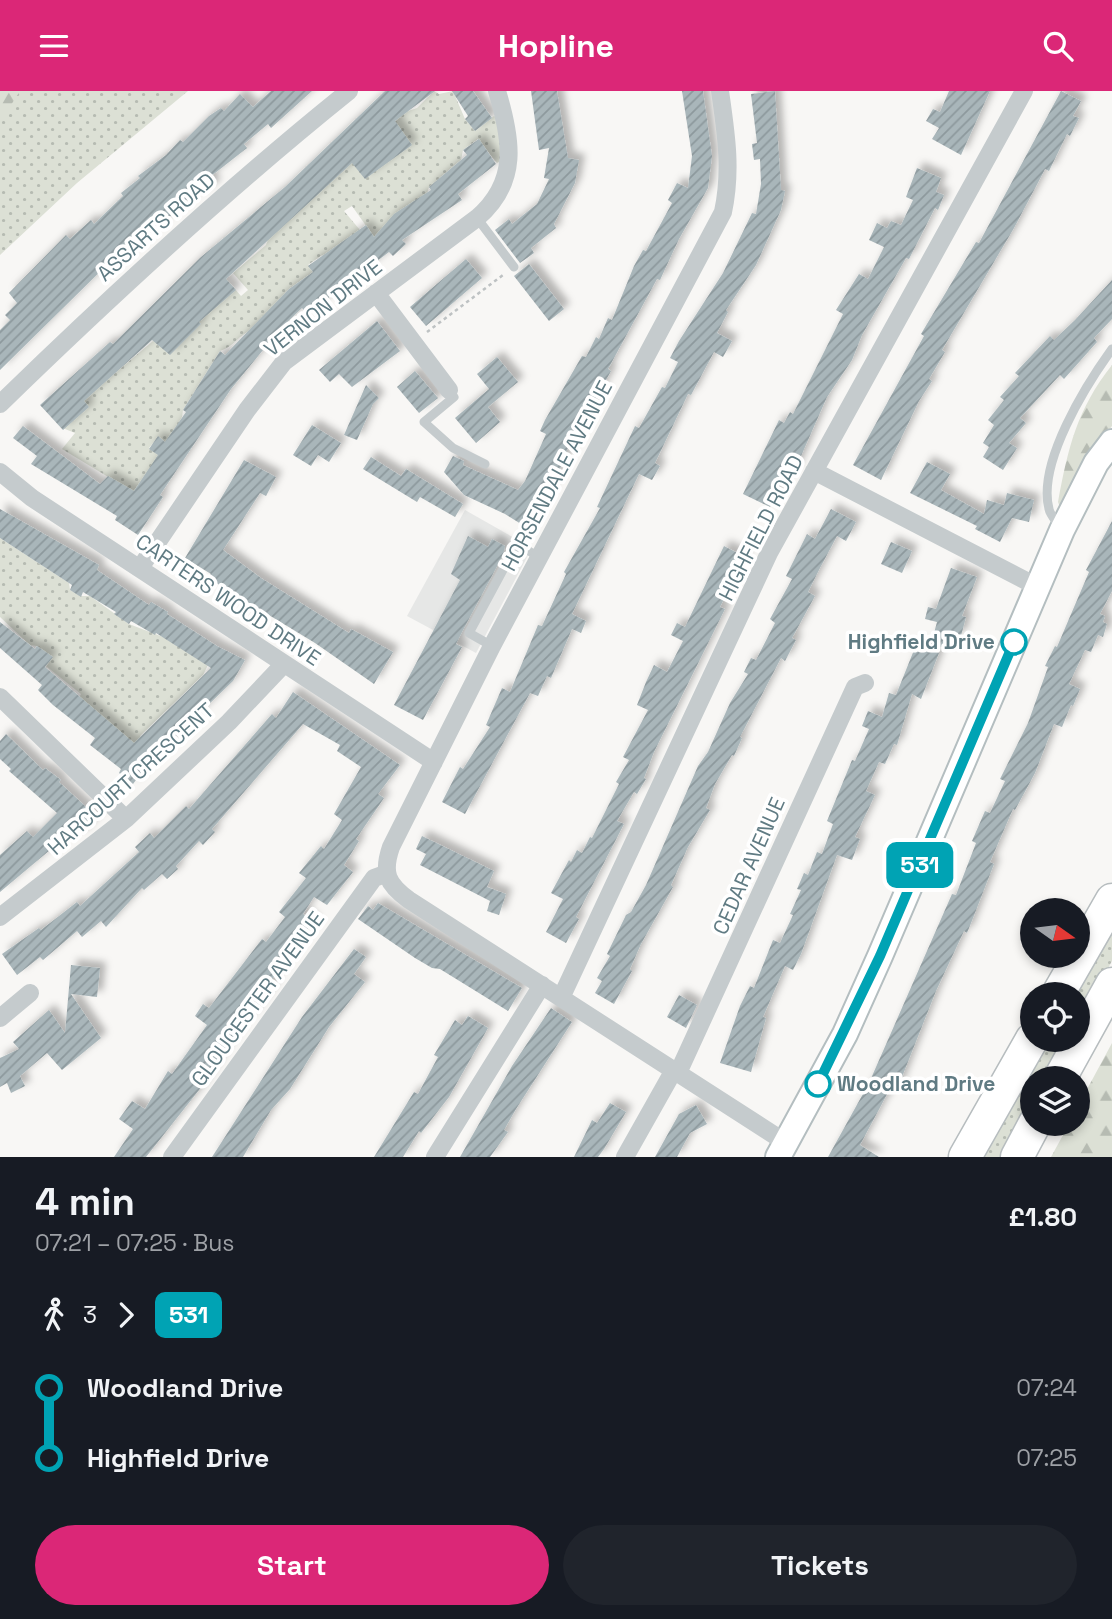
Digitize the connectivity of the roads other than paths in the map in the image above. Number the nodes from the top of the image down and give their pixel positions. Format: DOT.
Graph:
graph roads {
  1 [pos="349,91"];
  2 [pos="496,91"];
  3 [pos="720,91"];
  4 [pos="1024,91"];
  5 [pos="477,218"];
  6 [pos="514,267"];
  7 [pos="376,293"];
  8 [pos="1112,349"];
  9 [pos="449,390"];
  10 [pos="0,404"];
  11 [pos="1112,442"];
  12 [pos="485,464"];
  13 [pos="814,471"];
  14 [pos="0,472"];
  15 [pos="1062,530"];
  16 [pos="539,557"];
  17 [pos="140,568"];
  18 [pos="1036,586"];
  19 [pos="492,646"];
  20 [pos="283,666"];
  21 [pos="865,683"];
  22 [pos="0,697"];
  23 [pos="434,762"];
  24 [pos="126,819"];
  25 [pos="385,874"];
  26 [pos="1112,900"];
  27 [pos="0,917"];
  28 [pos="1065,982"];
  29 [pos="1112,984"];
  30 [pos="542,985"];
  31 [pos="30,993"];
  32 [pos="561,998"];
  33 [pos="4,1008"];
  34 [pos="1025,1052"];
  35 [pos="1067,1066"];
  36 [pos="676,1072"];
  37 [pos="1028,1136"];
  38 [pos="783,1150"];
  39 [pos="172,1157"];
  40 [pos="435,1157"];
  41 [pos="625,1157"];
  42 [pos="965,1157"];
  43 [pos="1017,1157"];
  1 -- 10 [label="street, ASSARTS ROAD"];
  2 -- 5 [label="street, VERNON DRIVE"];
  3 -- 16 [label="street, HORSENDALE AVENUE"];
  4 -- 13 [label="street, HIGHFIELD ROAD"];
  5 -- 6 [label="lane"];
  5 -- 7 [label="street, VERNON DRIVE"];
  7 -- 9 [label="street"];
  7 -- 17 [label="street, VERNON DRIVE"];
  8 -- 15 [label="lane"];
  9 -- 12 [label="lane"];
  11 -- 15 [label="street"];
  13 -- 18 [label="street"];
  13 -- 32 [label="street, HIGHFIELD ROAD"];
  14 -- 17 [label="street, CARTERS WOOD DRIVE"];
  15 -- 18 [label="street"];
  16 -- 19 [label="street, HORSENDALE AVENUE"];
  16 -- 19 [label="lane"];
  17 -- 20 [label="street, CARTERS WOOD DRIVE"];
  18 -- 38 [label="street"];
  19 -- 23 [label="street, HORSENDALE AVENUE"];
  20 -- 23 [label="street, CARTERS WOOD DRIVE"];
  20 -- 24 [label="street, HARCOURT CRESCENT"];
  21 -- 36 [label="street, CEDAR AVENUE"];
  22 -- 24 [label="street"];
  23 -- 25 [label="street, HORSENDALE AVENUE"];
  24 -- 27 [label="street, HARCOURT CRESCENT"];
  25 -- 30 [label="street"];
  25 -- 39 [label="street, GLOUCESTER AVENUE"];
  26 -- 28 [label="highway"];
  29 -- 35 [label="highway"];
  30 -- 32 [label="street"];
  30 -- 40 [label="street"];
  31 -- 33 [label="street"];
  32 -- 36 [label="street"];
  34 -- 42 [label="highway"];
  36 -- 38 [label="street"];
  36 -- 41 [label="street, CEDAR AVENUE"];
  37 -- 43 [label="highway"];
}
